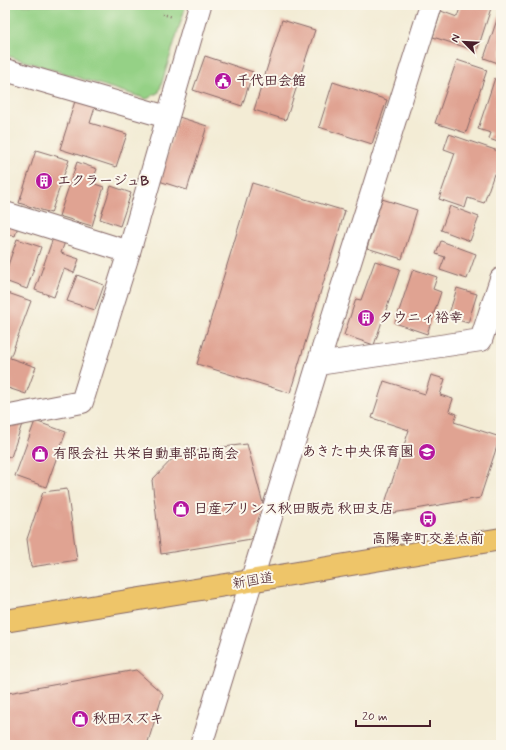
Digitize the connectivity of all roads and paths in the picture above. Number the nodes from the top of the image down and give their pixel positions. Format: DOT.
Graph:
graph roads {
  1 [pos="200,5"];
  2 [pos="431,5"];
  3 [pos="5,70"];
  4 [pos="167,117"];
  5 [pos="5,213"];
  6 [pos="130,252"];
  7 [pos="501,279"];
  8 [pos="318,364"];
  9 [pos="5,417"];
  10 [pos="501,539"];
  11 [pos="250,581"];
  12 [pos="5,621"];
  13 [pos="201,745"];
  1 -- 4 [label="street"];
  2 -- 8 [label="street"];
  3 -- 4 [label="street"];
  4 -- 6 [label="street"];
  5 -- 6 [label="street"];
  6 -- 9 [label="street"];
  7 -- 8 [label="street"];
  8 -- 11 [label="street"];
  10 -- 11 [label="main road, 新国道"];
  11 -- 12 [label="main road, 新国道"];
  11 -- 13 [label="street"];
}
